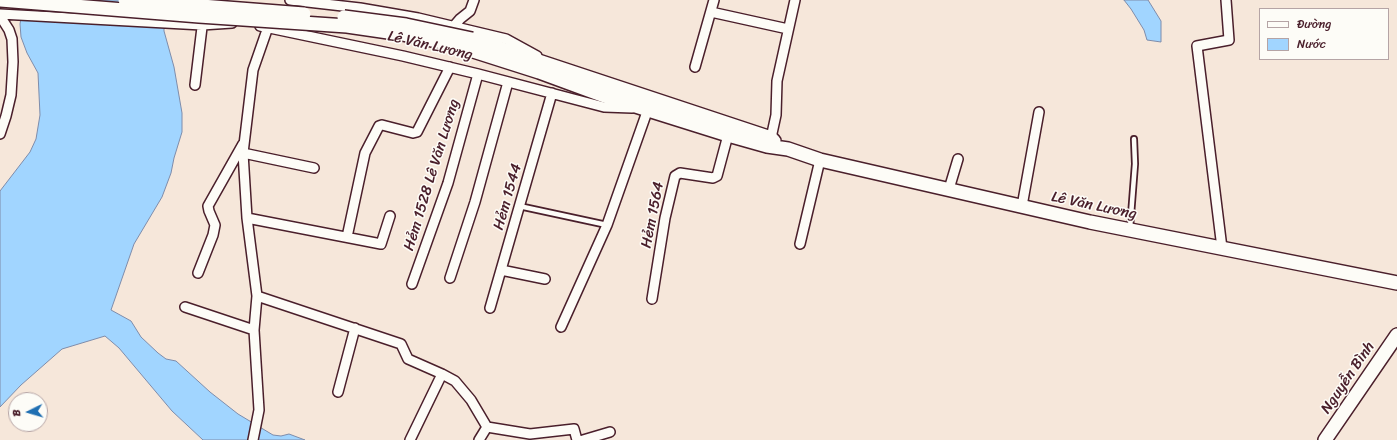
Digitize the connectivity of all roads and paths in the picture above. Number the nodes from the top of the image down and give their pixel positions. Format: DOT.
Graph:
graph roads {
  1 [pos="0,0"];
  2 [pos="125,0"];
  3 [pos="207,0"];
  4 [pos="290,0"];
  5 [pos="474,0"];
  6 [pos="714,0"];
  7 [pos="795,0"];
  8 [pos="1226,0"];
  9 [pos="711,12"];
  10 [pos="3,15"];
  11 [pos="202,25"];
  12 [pos="454,26"];
  13 [pos="268,27"];
  14 [pos="788,29"];
  15 [pos="471,45"];
  16 [pos="450,67"];
  17 [pos="695,67"];
  18 [pos="559,68"];
  19 [pos="478,74"];
  20 [pos="508,82"];
  21 [pos="195,85"];
  22 [pos="552,93"];
  23 [pos="648,109"];
  24 [pos="1039,112"];
  25 [pos="0,134"];
  26 [pos="728,135"];
  27 [pos="770,138"];
  28 [pos="1134,139"];
  29 [pos="244,141"];
  30 [pos="788,149"];
  31 [pos="243,153"];
  32 [pos="820,160"];
  33 [pos="957,160"];
  34 [pos="314,168"];
  35 [pos="950,187"];
  36 [pos="1022,204"];
  37 [pos="519,206"];
  38 [pos="390,216"];
  39 [pos="247,218"];
  40 [pos="607,225"];
  41 [pos="1130,230"];
  42 [pos="347,237"];
  43 [pos="800,244"];
  44 [pos="1222,248"];
  45 [pos="501,270"];
  46 [pos="198,273"];
  47 [pos="450,278"];
  48 [pos="545,279"];
  49 [pos="1397,283"];
  50 [pos="412,284"];
  51 [pos="257,296"];
  52 [pos="652,299"];
  53 [pos="185,307"];
  54 [pos="490,308"];
  55 [pos="561,327"];
  56 [pos="355,328"];
  57 [pos="254,330"];
  58 [pos="1397,335"];
  59 [pos="442,374"];
  60 [pos="338,392"];
  61 [pos="487,427"];
  62 [pos="610,432"];
  63 [pos="510,436"];
  64 [pos="253,440"];
  65 [pos="410,440"];
  66 [pos="479,440"];
  67 [pos="577,440"];
  68 [pos="583,440"];
  69 [pos="1325,440"];
  1 -- 15 [label="main road, bridge"];
  2 -- 15 [label="main road, bridge"];
  3 -- 11 [label="street"];
  4 -- 12 [label="street, Lê Văn Lương"];
  5 -- 12 [label="street"];
  6 -- 9 [label="street"];
  7 -- 14 [label="street"];
  8 -- 44 [label="street"];
  9 -- 14 [label="street"];
  9 -- 17 [label="street"];
  10 -- 11 [label="street, Lê Văn Lương"];
  10 -- 25 [label="street"];
  11 -- 13 [label="street, Lê Văn Lương"];
  11 -- 21 [label="street"];
  12 -- 18 [label="street, Lê Văn Lương"];
  13 -- 16 [label="street, Lê Văn Lương"];
  13 -- 29 [label="street"];
  14 -- 27 [label="street"];
  15 -- 18 [label="main road, Lê Văn Lương"];
  15 -- 23 [label="main road, Lê Văn Lương"];
  16 -- 19 [label="street, Lê Văn Lương"];
  16 -- 42 [label="street"];
  18 -- 27 [label="main road, Lê Văn Lương"];
  19 -- 20 [label="street, Lê Văn Lương"];
  19 -- 50 [label="street, Hẻm 1528 Lê Văn Lương"];
  20 -- 22 [label="street, Lê Văn Lương"];
  20 -- 47 [label="street"];
  22 -- 23 [label="street, Lê Văn Lương"];
  22 -- 37 [label="street, Hẻm 1544"];
  23 -- 26 [label="main road, Lê Văn Lương"];
  23 -- 40 [label="street"];
  24 -- 36 [label="street"];
  26 -- 30 [label="main road, Lê Văn Lương"];
  26 -- 52 [label="street, Hẻm 1564"];
  27 -- 30 [label="main road, Lê Văn Lương"];
  28 -- 41 [label="lane"];
  29 -- 31 [label="street"];
  29 -- 46 [label="street"];
  30 -- 32 [label="main road, Lê Văn Lương"];
  31 -- 34 [label="street"];
  31 -- 39 [label="street"];
  32 -- 35 [label="main road, Lê Văn Lương"];
  32 -- 43 [label="street"];
  33 -- 35 [label="street"];
  35 -- 36 [label="main road, Lê Văn Lương"];
  36 -- 41 [label="main road, Lê Văn Lương"];
  37 -- 40 [label="lane"];
  37 -- 45 [label="street, Hẻm 1544"];
  38 -- 42 [label="street"];
  39 -- 42 [label="street"];
  39 -- 51 [label="street"];
  40 -- 55 [label="street"];
  41 -- 44 [label="main road, Lê Văn Lương"];
  44 -- 49 [label="main road, Lê Văn Lương"];
  45 -- 48 [label="street"];
  45 -- 54 [label="street, Hẻm 1544"];
  51 -- 56 [label="street"];
  51 -- 57 [label="street"];
  53 -- 57 [label="street"];
  56 -- 59 [label="street"];
  56 -- 60 [label="street"];
  57 -- 64 [label="street"];
  58 -- 69 [label="main road, Nguyễn Bình"];
  59 -- 61 [label="street"];
  59 -- 65 [label="street"];
  61 -- 63 [label="street"];
  61 -- 66 [label="street"];
  62 -- 68 [label="street"];
  63 -- 67 [label="street"];
}
